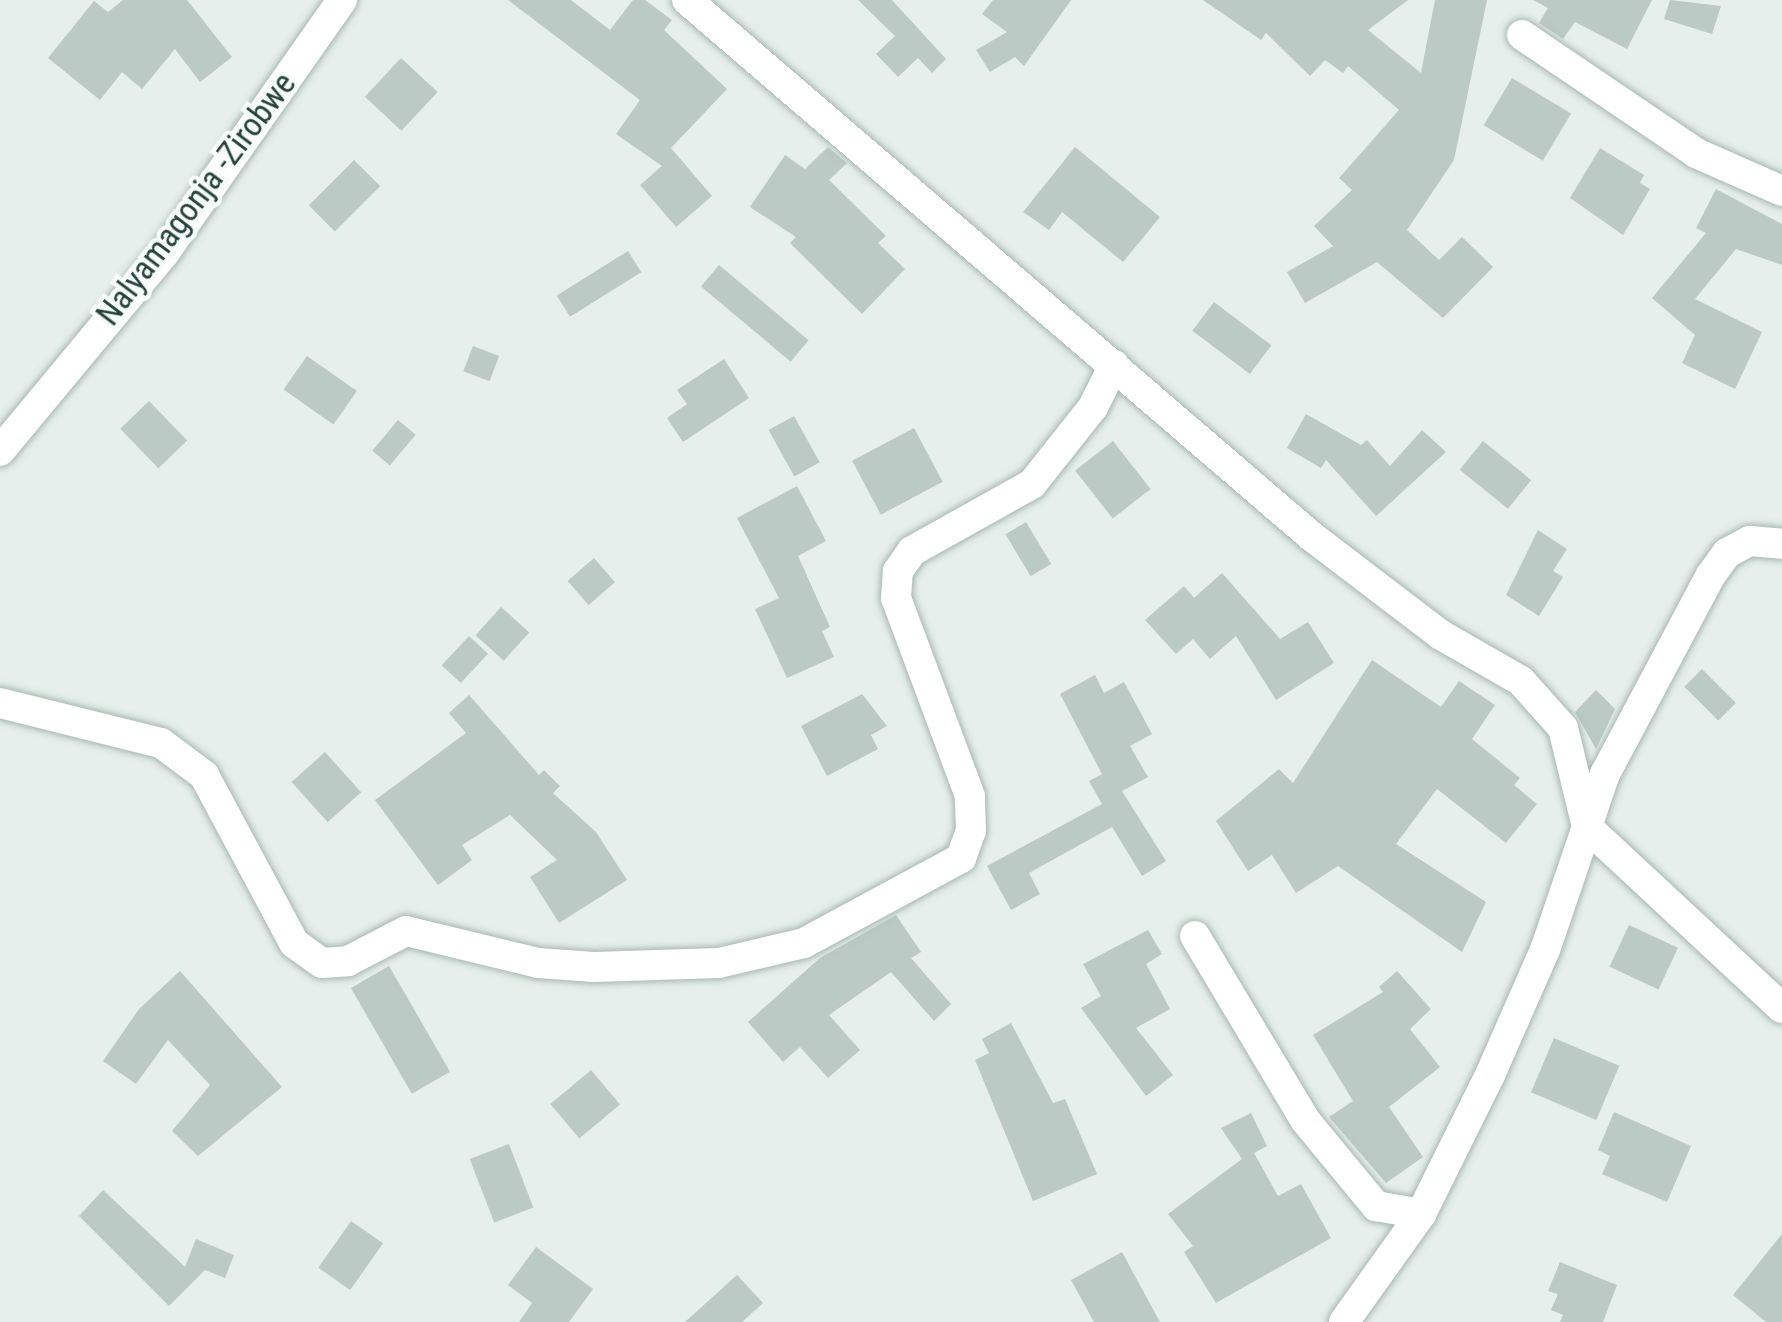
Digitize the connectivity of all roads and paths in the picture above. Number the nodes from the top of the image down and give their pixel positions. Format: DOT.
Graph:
graph roads {
  1 [pos="342,0"];
  2 [pos="687,0"];
  3 [pos="1522,35"];
  4 [pos="1782,191"];
  5 [pos="1114,365"];
  6 [pos="0,451"];
  7 [pos="1782,544"];
  8 [pos="0,703"];
  9 [pos="1588,827"];
  10 [pos="1195,936"];
  11 [pos="1782,1008"];
  12 [pos="1420,1214"];
  13 [pos="1344,1322"];
  1 -- 6 [label="street, Nalyamagonja -Zirobwe"];
  2 -- 5 [label="street"];
  3 -- 4 [label="street"];
  5 -- 8 [label="street"];
  5 -- 9 [label="street"];
  7 -- 9 [label="street"];
  9 -- 11 [label="street"];
  9 -- 12 [label="street"];
  10 -- 12 [label="street"];
  12 -- 13 [label="street"];
}
